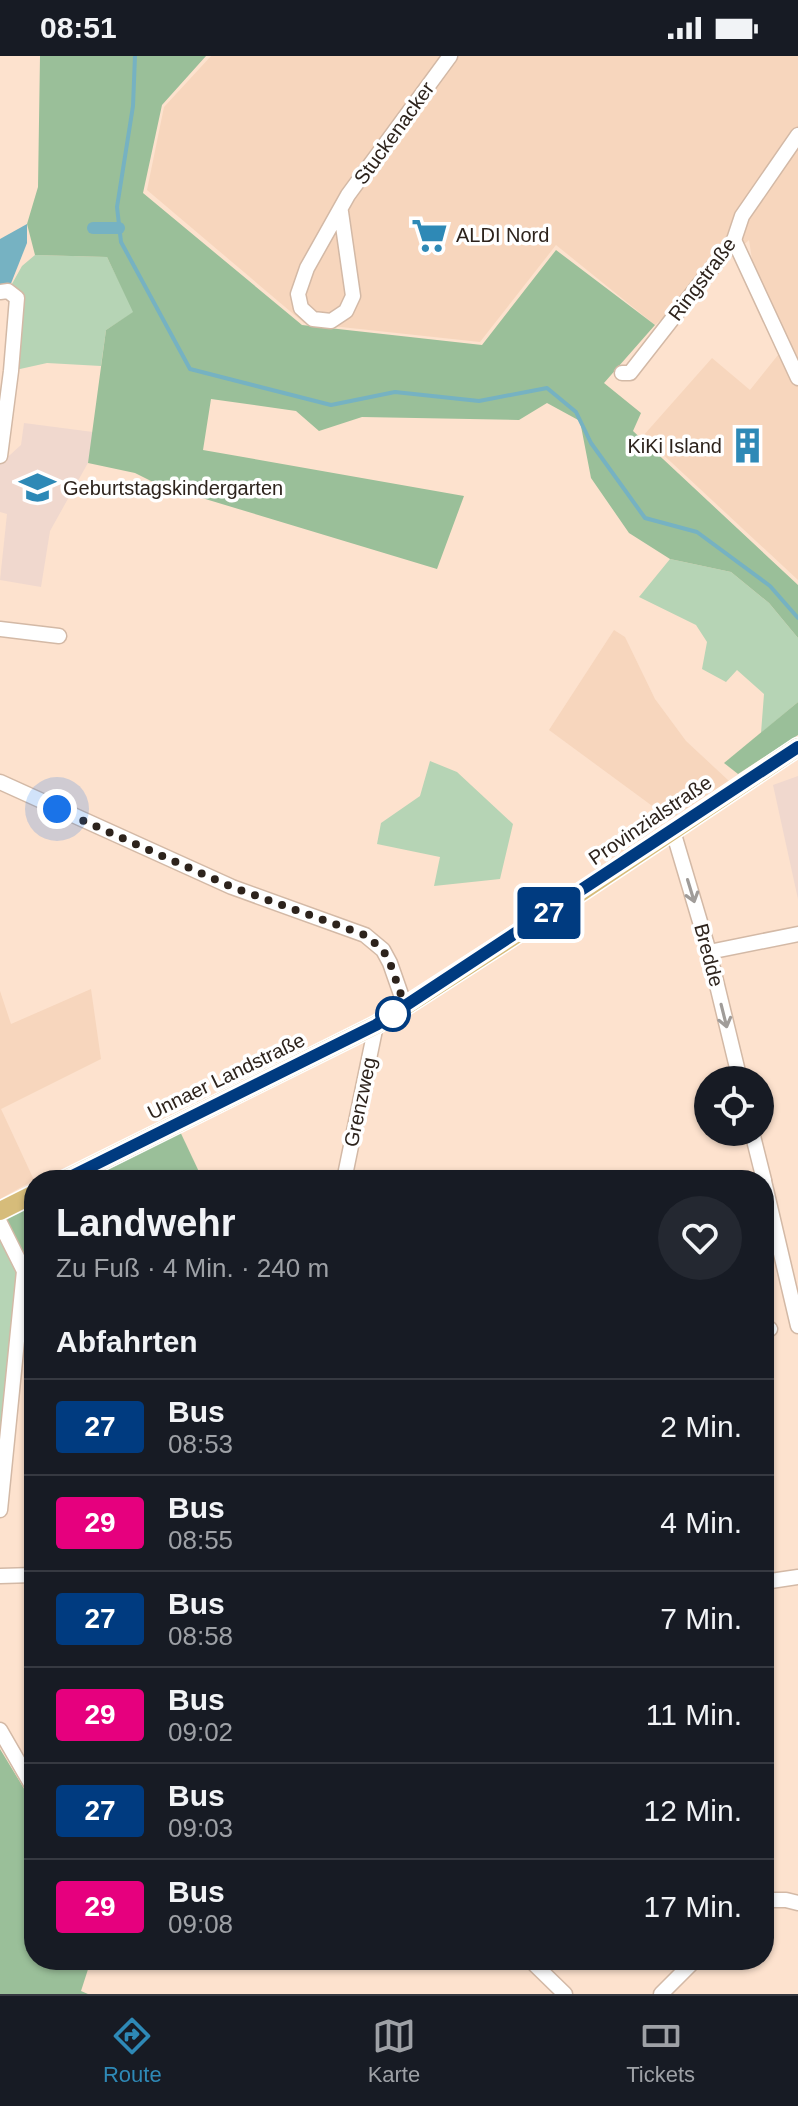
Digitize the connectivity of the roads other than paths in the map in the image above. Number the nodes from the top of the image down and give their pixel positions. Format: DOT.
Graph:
graph roads {
  1 [pos="450,56"];
  2 [pos="798,135"];
  3 [pos="341,212"];
  4 [pos="734,240"];
  5 [pos="0,292"];
  6 [pos="794,364"];
  7 [pos="622,373"];
  8 [pos="798,378"];
  9 [pos="3,416"];
  10 [pos="0,456"];
  11 [pos="0,629"];
  12 [pos="59,636"];
  13 [pos="798,747"];
  14 [pos="0,782"];
  15 [pos="673,831"];
  16 [pos="798,934"];
  17 [pos="709,952"];
  18 [pos="405,1006"];
  19 [pos="376,1025"];
  20 [pos="737,1066"];
  21 [pos="756,1146"];
  22 [pos="84,1170"];
  23 [pos="346,1170"];
  24 [pos="762,1170"];
  25 [pos="24,1199"];
  26 [pos="0,1211"];
  27 [pos="774,1222"];
  28 [pos="0,1223"];
  29 [pos="798,1323"];
  30 [pos="0,1510"];
  31 [pos="24,1575"];
  32 [pos="0,1576"];
  33 [pos="798,1577"];
  34 [pos="774,1581"];
  35 [pos="0,1730"];
  36 [pos="24,1772"];
  37 [pos="774,1900"];
  38 [pos="798,1903"];
  39 [pos="540,1970"];
  40 [pos="685,1970"];
  41 [pos="565,1994"];
  42 [pos="661,1994"];
  1 -- 3 [label="street, Stuckenacker"];
  2 -- 4 [label="street, Ringstraße"];
  3 -- 3 [label="street, Stuckenacker"];
  4 -- 6 [label="street"];
  4 -- 7 [label="street, Ringstraße"];
  5 -- 9 [label="street"];
  6 -- 8 [label="street"];
  9 -- 10 [label="street"];
  11 -- 12 [label="street"];
  13 -- 15 [label="main road, Provinzialstraße"];
  14 -- 18 [label="street"];
  15 -- 17 [label="street, Bredde, one-way"];
  15 -- 18 [label="main road, Provinzialstraße"];
  16 -- 17 [label="street"];
  17 -- 20 [label="street, Bredde, one-way"];
  18 -- 19 [label="main road, Unnaer Landstraße"];
  19 -- 22 [label="main road, Unnaer Landstraße"];
  19 -- 23 [label="street, Grenzweg"];
  21 -- 24 [label="street"];
  25 -- 26 [label="main road"];
  27 -- 29 [label="street"];
  28 -- 30 [label="street"];
  31 -- 32 [label="street"];
  33 -- 34 [label="street"];
  35 -- 36 [label="street"];
  37 -- 38 [label="street"];
  39 -- 41 [label="street"];
  40 -- 42 [label="street"];
}
